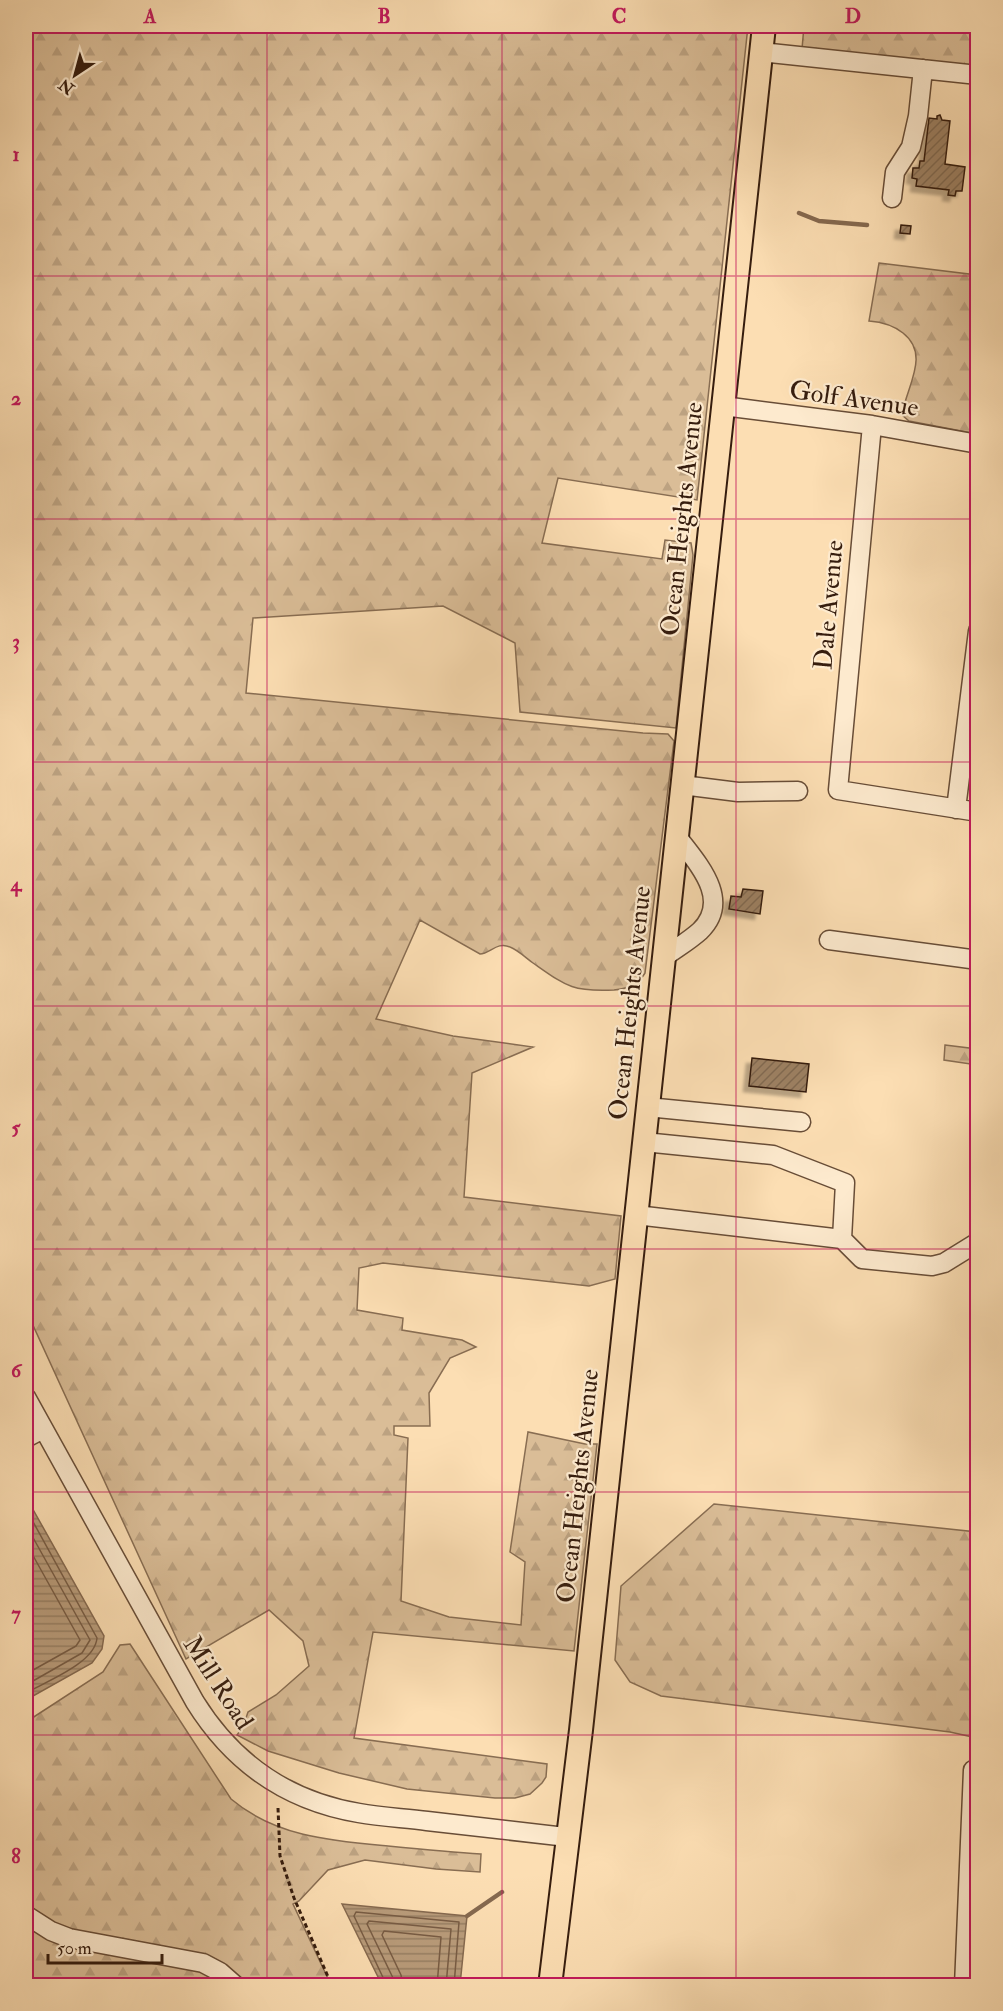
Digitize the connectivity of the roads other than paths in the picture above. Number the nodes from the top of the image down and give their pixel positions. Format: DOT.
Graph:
graph roads {
  1 [pos="764,26"];
  2 [pos="761,51"];
  3 [pos="923,69"];
  4 [pos="978,75"];
  5 [pos="892,198"];
  6 [pos="723,406"];
  7 [pos="872,425"];
  8 [pos="978,444"];
  9 [pos="978,631"];
  10 [pos="682,785"];
  11 [pos="798,791"];
  12 [pos="956,809"];
  13 [pos="978,812"];
  14 [pos="676,835"];
  15 [pos="829,940"];
  16 [pos="663,958"];
  17 [pos="978,960"];
  18 [pos="647,1107"];
  19 [pos="801,1122"];
  20 [pos="644,1142"];
  21 [pos="636,1215"];
  22 [pos="842,1239"];
  23 [pos="978,1242"];
  24 [pos="28,1406"];
  25 [pos="43,1429"];
  26 [pos="26,1438"];
  27 [pos="973,1770"];
  28 [pos="567,1837"];
  29 [pos="26,1915"];
  30 [pos="236,1986"];
  31 [pos="550,1986"];
  32 [pos="964,1986"];
  1 -- 2 [label="main road, Ocean Heights Avenue"];
  2 -- 3 [label="street"];
  2 -- 6 [label="main road, Ocean Heights Avenue"];
  3 -- 4 [label="street"];
  3 -- 5 [label="street"];
  6 -- 7 [label="street, Golf Avenue"];
  6 -- 10 [label="main road, Ocean Heights Avenue"];
  7 -- 8 [label="street, Golf Avenue"];
  7 -- 12 [label="street, Dale Avenue"];
  9 -- 12 [label="street"];
  10 -- 11 [label="street"];
  10 -- 14 [label="main road, Ocean Heights Avenue"];
  12 -- 13 [label="street"];
  14 -- 16 [label="main road, Ocean Heights Avenue"];
  14 -- 16 [label="street"];
  15 -- 17 [label="street"];
  16 -- 18 [label="main road, Ocean Heights Avenue"];
  18 -- 19 [label="street"];
  18 -- 20 [label="main road, Ocean Heights Avenue"];
  20 -- 21 [label="main road, Ocean Heights Avenue"];
  20 -- 22 [label="street"];
  21 -- 22 [label="street"];
  21 -- 28 [label="main road, Ocean Heights Avenue"];
  22 -- 23 [label="street"];
  24 -- 25 [label="street, Mill Road"];
  25 -- 26 [label="street"];
  25 -- 28 [label="street, Mill Road"];
  27 -- 32 [label="street"];
  28 -- 31 [label="main road, Ocean Heights Avenue"];
  29 -- 30 [label="street"];
}
